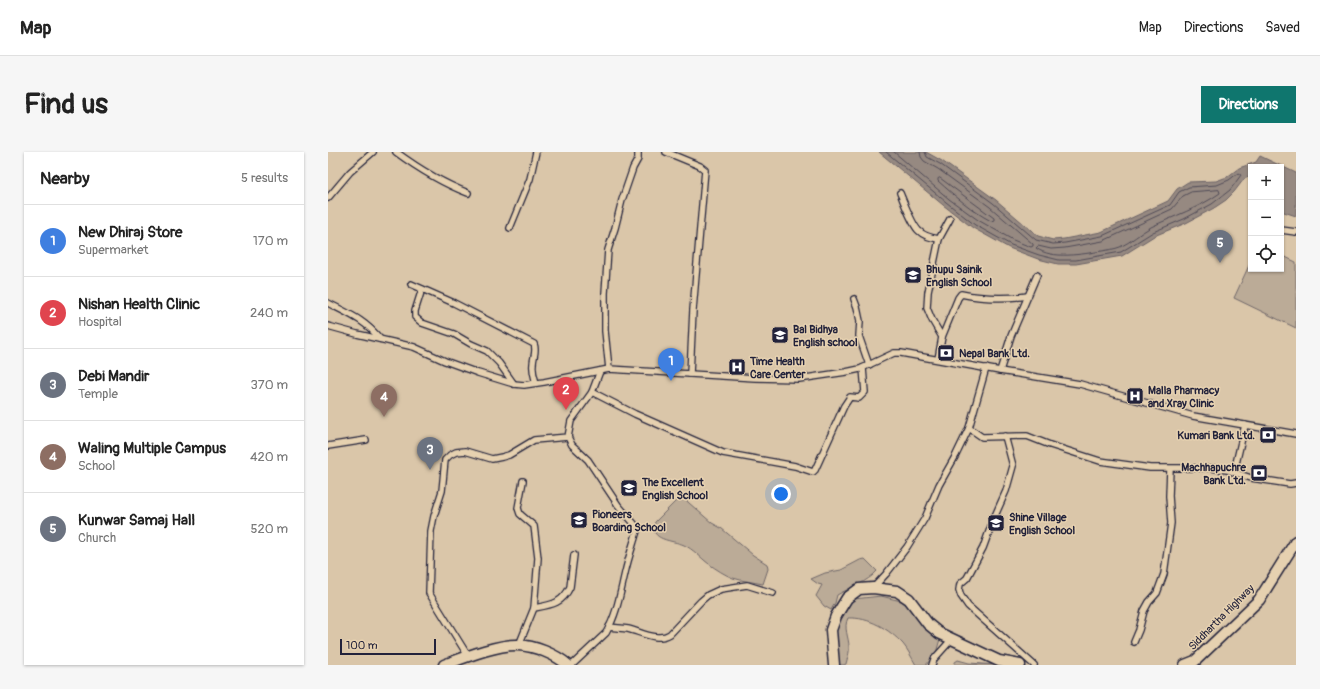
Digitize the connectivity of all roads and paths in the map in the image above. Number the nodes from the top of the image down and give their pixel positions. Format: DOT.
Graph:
graph roads {
  1 [pos="373,152"];
  2 [pos="396,152"];
  3 [pos="536,152"];
  4 [pos="639,152"];
  5 [pos="666,152"];
  6 [pos="468,193"];
  7 [pos="900,193"];
  8 [pos="328,198"];
  9 [pos="950,219"];
  10 [pos="510,228"];
  11 [pos="1284,230"];
  12 [pos="1296,232"];
  13 [pos="939,239"];
  14 [pos="1037,275"];
  15 [pos="411,284"];
  16 [pos="422,289"];
  17 [pos="1028,296"];
  18 [pos="854,299"];
  19 [pos="328,303"];
  20 [pos="328,326"];
  21 [pos="942,337"];
  22 [pos="380,339"];
  23 [pos="938,359"];
  24 [pos="869,365"];
  25 [pos="863,368"];
  26 [pos="986,368"];
  27 [pos="609,369"];
  28 [pos="600,371"];
  29 [pos="1000,371"];
  30 [pos="690,374"];
  31 [pos="536,383"];
  32 [pos="514,384"];
  33 [pos="592,392"];
  34 [pos="1245,425"];
  35 [pos="969,428"];
  36 [pos="1296,434"];
  37 [pos="1005,436"];
  38 [pos="568,437"];
  39 [pos="366,440"];
  40 [pos="328,445"];
  41 [pos="1170,469"];
  42 [pos="1234,472"];
  43 [pos="523,481"];
  44 [pos="1296,483"];
  45 [pos="1296,541"];
  46 [pos="574,555"];
  47 [pos="873,588"];
  48 [pos="773,593"];
  49 [pos="534,608"];
  50 [pos="609,627"];
  51 [pos="952,639"];
  52 [pos="1134,642"];
  53 [pos="518,645"];
  54 [pos="468,656"];
  55 [pos="566,664"];
  56 [pos="444,665"];
  57 [pos="834,665"];
  58 [pos="932,665"];
  59 [pos="1020,665"];
  60 [pos="1034,665"];
  61 [pos="1185,665"];
  1 -- 8 [label="street"];
  2 -- 6 [label="street"];
  3 -- 10 [label="street"];
  4 -- 27 [label="street"];
  5 -- 30 [label="street"];
  7 -- 13 [label="street"];
  9 -- 13 [label="street"];
  11 -- 12 [label="street"];
  13 -- 21 [label="street"];
  14 -- 17 [label="street"];
  15 -- 16 [label="street"];
  16 -- 31 [label="street"];
  16 -- 32 [label="street"];
  17 -- 21 [label="street"];
  17 -- 29 [label="street"];
  18 -- 24 [label="street"];
  19 -- 22 [label="street"];
  20 -- 22 [label="street"];
  21 -- 23 [label="street"];
  22 -- 32 [label="street"];
  23 -- 24 [label="street"];
  23 -- 26 [label="street"];
  24 -- 25 [label="street"];
  25 -- 30 [label="street"];
  25 -- 33 [label="street"];
  26 -- 29 [label="street"];
  26 -- 35 [label="street"];
  27 -- 28 [label="street"];
  27 -- 30 [label="street"];
  28 -- 31 [label="street"];
  28 -- 33 [label="street"];
  29 -- 34 [label="street"];
  31 -- 32 [label="street"];
  33 -- 38 [label="street"];
  34 -- 36 [label="street"];
  34 -- 42 [label="street"];
  35 -- 37 [label="street"];
  35 -- 47 [label="street"];
  37 -- 41 [label="street"];
  37 -- 60 [label="street"];
  38 -- 50 [label="street"];
  38 -- 54 [label="street"];
  39 -- 40 [label="street"];
  41 -- 42 [label="street"];
  41 -- 52 [label="street"];
  42 -- 44 [label="street"];
  43 -- 49 [label="street"];
  45 -- 61 [label="highway, Siddhartha Highway"];
  46 -- 49 [label="street"];
  47 -- 51 [label="highway"];
  47 -- 57 [label="highway"];
  48 -- 50 [label="street"];
  49 -- 53 [label="street"];
  50 -- 55 [label="street"];
  51 -- 58 [label="street"];
  51 -- 59 [label="highway"];
  53 -- 54 [label="highway"];
  53 -- 55 [label="highway"];
  54 -- 56 [label="highway"];
}
